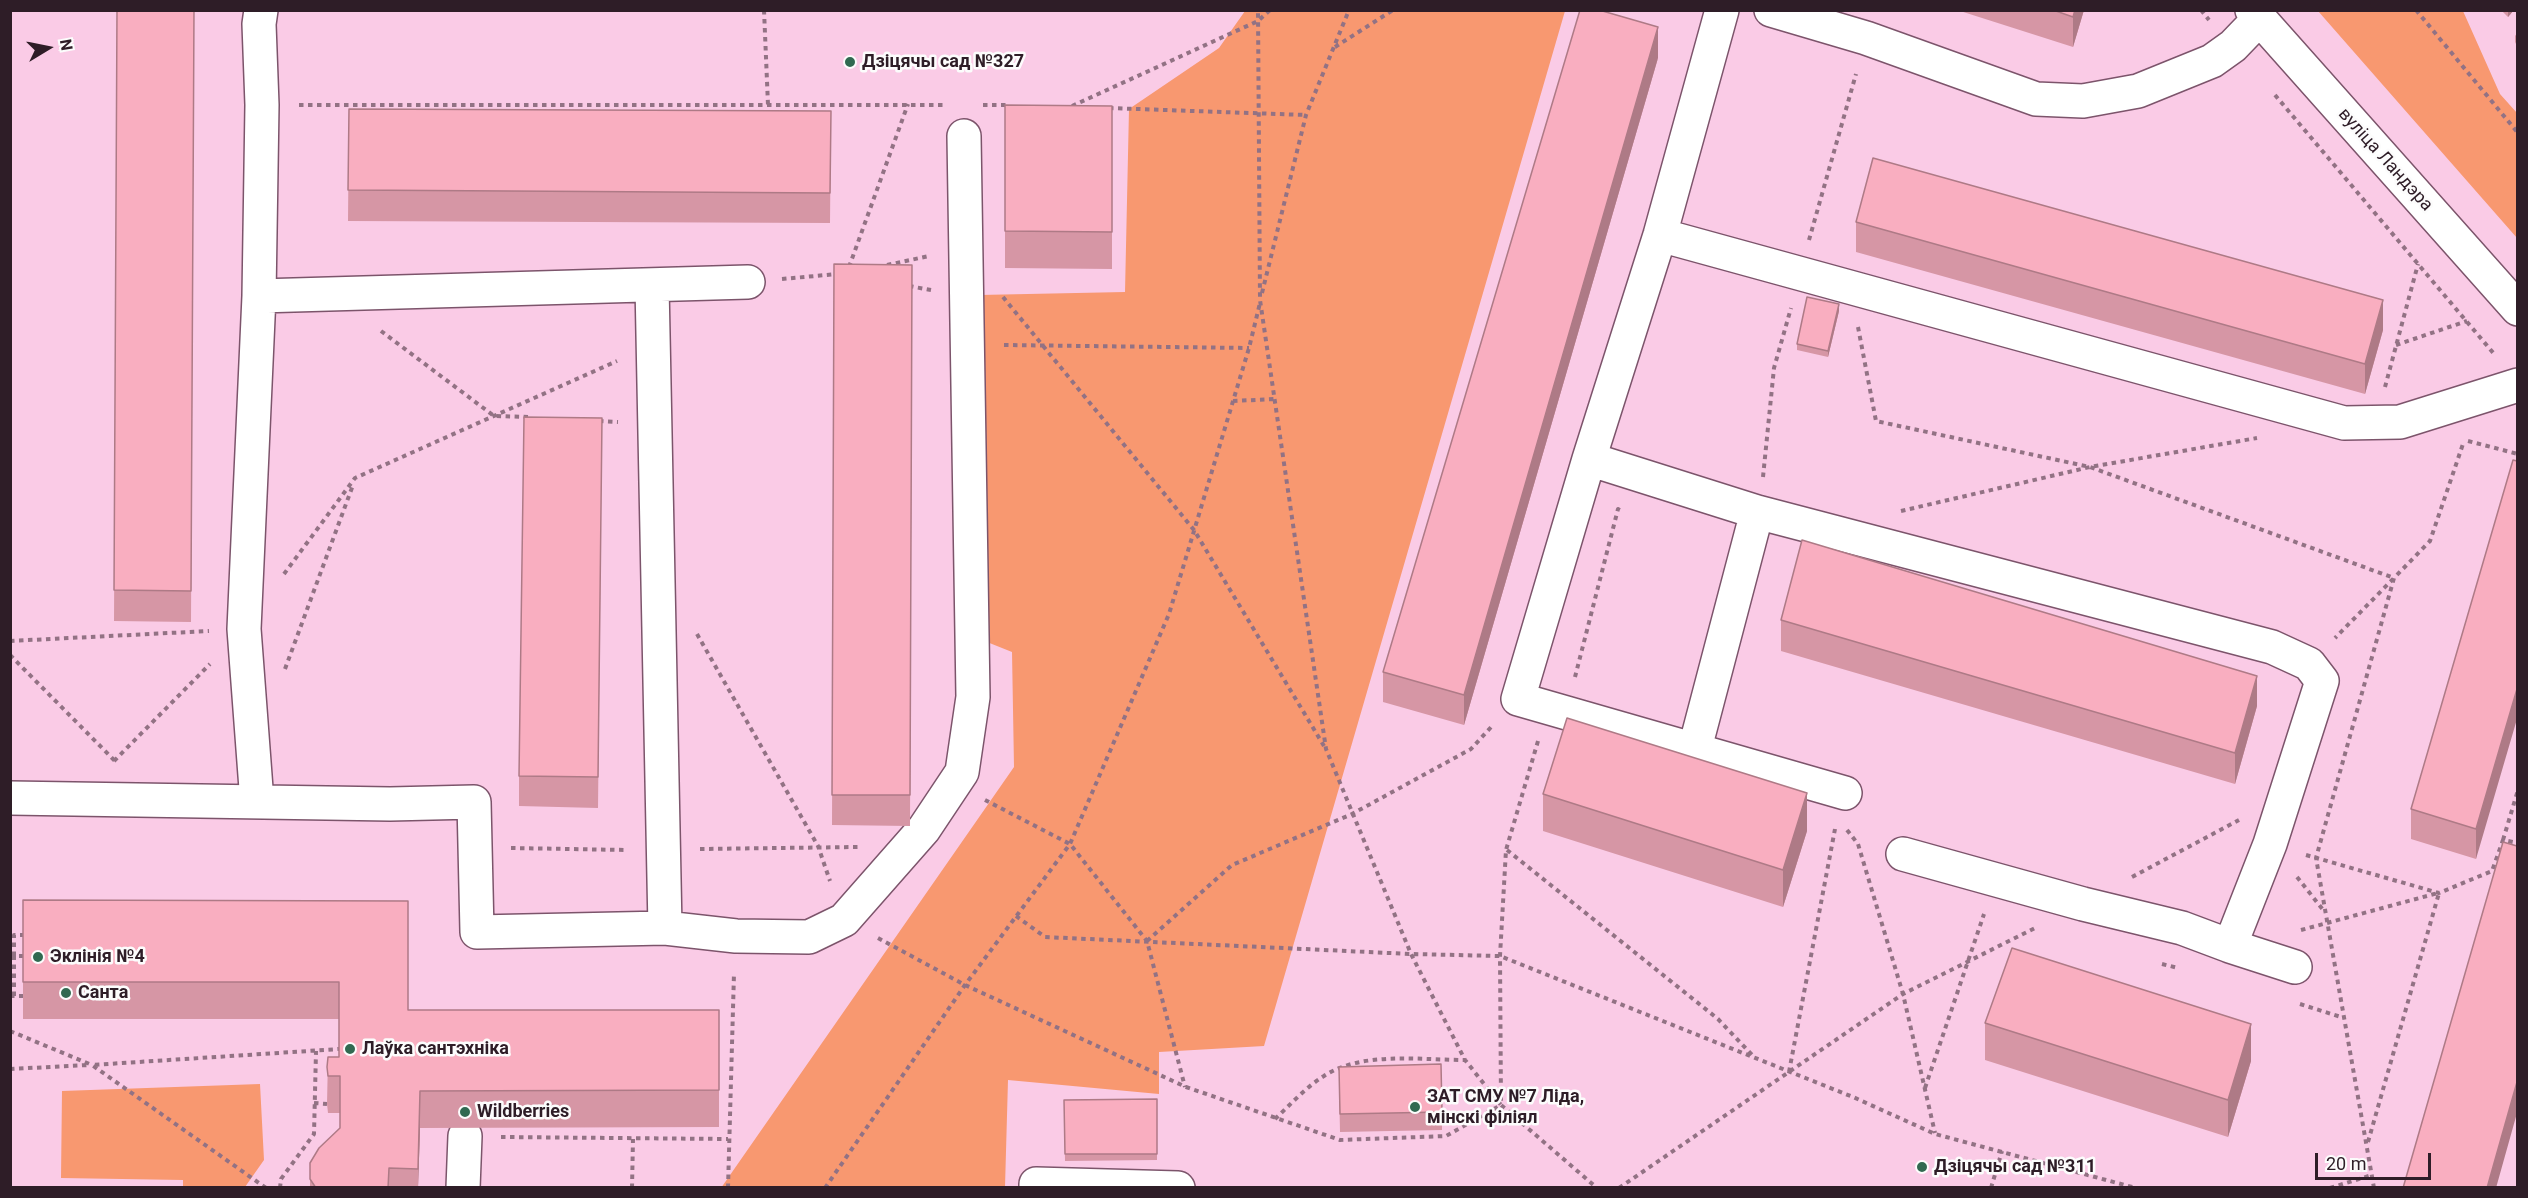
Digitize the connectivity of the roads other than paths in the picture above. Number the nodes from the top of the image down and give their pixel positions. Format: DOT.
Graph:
graph roads {
  1 [pos="261,10"];
  2 [pos="1722,10"];
  3 [pos="1772,10"];
  4 [pos="2256,15"];
  5 [pos="968,120"];
  6 [pos="1660,235"];
  7 [pos="748,282"];
  8 [pos="652,285"];
  9 [pos="260,296"];
  10 [pos="2517,309"];
  11 [pos="2517,385"];
  12 [pos="1589,459"];
  13 [pos="1757,512"];
  14 [pos="1695,748"];
  15 [pos="10,798"];
  16 [pos="257,802"];
  17 [pos="1841,806"];
  18 [pos="1903,854"];
  19 [pos="665,928"];
  20 [pos="2230,946"];
  21 [pos="2295,968"];
  22 [pos="465,1136"];
  23 [pos="463,1188"];
  24 [pos="1036,1188"];
  25 [pos="1178,1188"];
  1 -- 9 [label="street"];
  2 -- 6 [label="street"];
  3 -- 4 [label="street"];
  4 -- 10 [label="street, вуліца Ландэра"];
  5 -- 19 [label="street"];
  6 -- 11 [label="street"];
  6 -- 12 [label="street"];
  7 -- 8 [label="street"];
  8 -- 9 [label="street"];
  8 -- 19 [label="street"];
  9 -- 16 [label="street"];
  12 -- 13 [label="street"];
  12 -- 14 [label="street"];
  13 -- 14 [label="street"];
  13 -- 20 [label="street"];
  14 -- 17 [label="street"];
  15 -- 16 [label="street"];
  16 -- 19 [label="street"];
  18 -- 20 [label="street"];
  20 -- 21 [label="street"];
  22 -- 23 [label="street"];
  24 -- 25 [label="street"];
}
